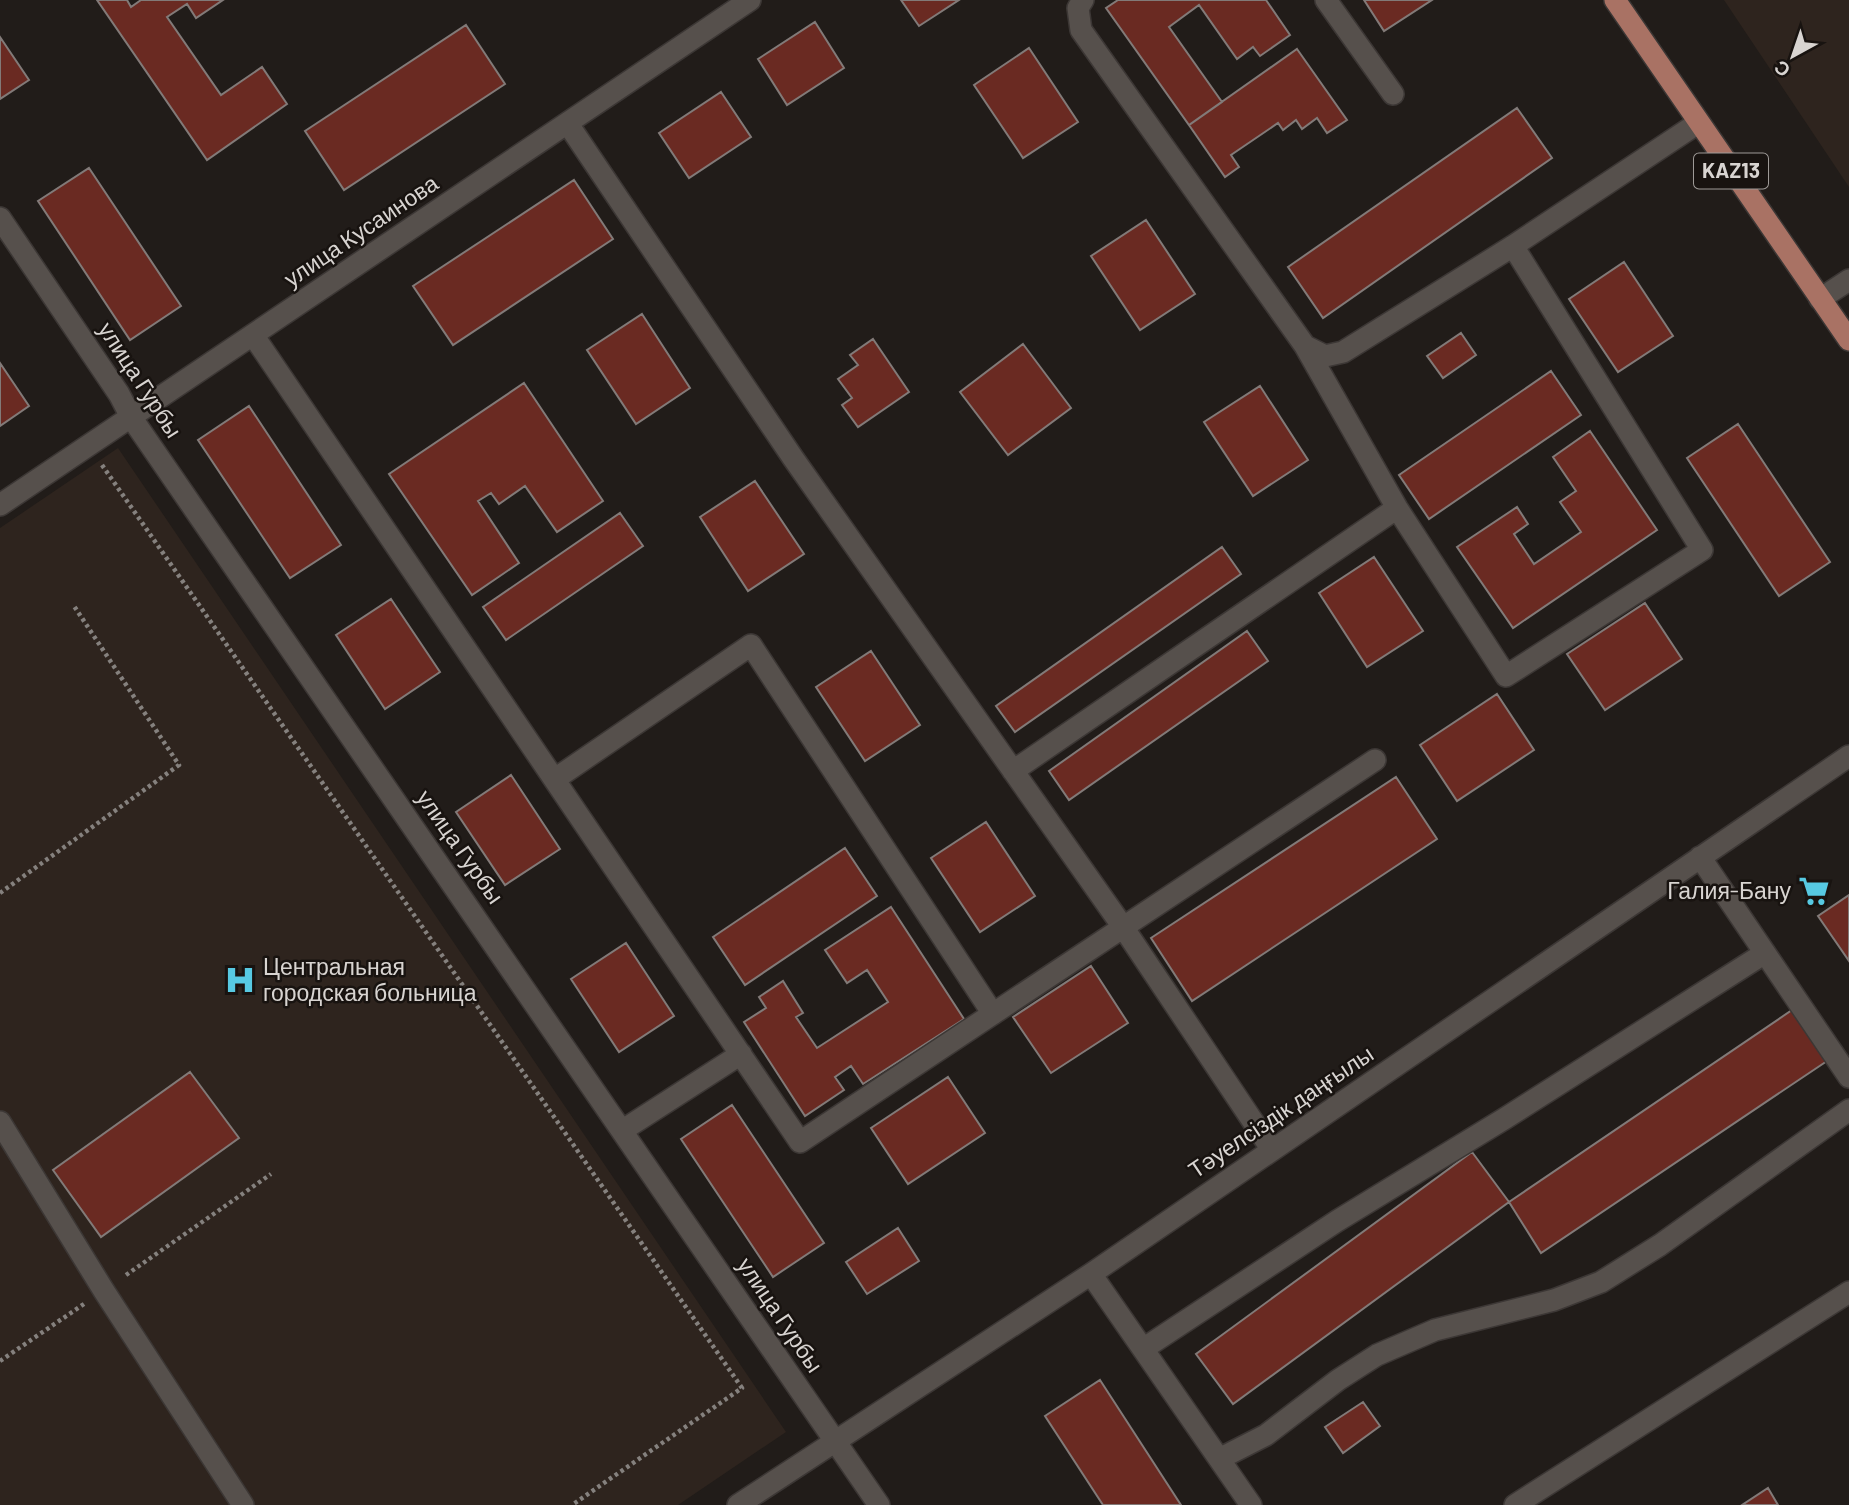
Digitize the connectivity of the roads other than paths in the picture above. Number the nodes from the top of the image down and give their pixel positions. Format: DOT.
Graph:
graph roads {
  1 [pos="750,0"];
  2 [pos="1083,0"];
  3 [pos="1326,0"];
  4 [pos="1615,0"];
  5 [pos="1393,94"];
  6 [pos="1698,123"];
  7 [pos="568,124"];
  8 [pos="0,218"];
  9 [pos="1513,246"];
  10 [pos="1849,280"];
  11 [pos="1820,299"];
  12 [pos="253,335"];
  13 [pos="1849,341"];
  14 [pos="1305,346"];
  15 [pos="131,417"];
  16 [pos="0,505"];
  17 [pos="1397,508"];
  18 [pos="1849,755"];
  19 [pos="1375,760"];
  20 [pos="1013,771"];
  21 [pos="555,779"];
  22 [pos="1700,857"];
  23 [pos="1123,927"];
  24 [pos="1765,953"];
  25 [pos="993,1014"];
  26 [pos="741,1054"];
  27 [pos="1849,1077"];
  28 [pos="1849,1110"];
  29 [pos="0,1122"];
  30 [pos="623,1130"];
  31 [pos="1272,1150"];
  32 [pos="1091,1274"];
  33 [pos="1849,1292"];
  34 [pos="1143,1349"];
  35 [pos="834,1441"];
  36 [pos="1221,1458"];
  37 [pos="243,1505"];
  38 [pos="738,1505"];
  39 [pos="879,1505"];
  40 [pos="1251,1505"];
  41 [pos="1515,1505"];
  1 -- 7 [label="street, улица Кусаинова"];
  2 -- 14 [label="street"];
  3 -- 5 [label="street"];
  4 -- 6 [label="main road, KAZ13"];
  6 -- 9 [label="street"];
  6 -- 11 [label="main road, KAZ13"];
  7 -- 12 [label="street, улица Кусаинова"];
  7 -- 20 [label="street"];
  8 -- 15 [label="street, улица Гурбы"];
  9 -- 14 [label="street"];
  9 -- 17 [label="street"];
  10 -- 11 [label="street"];
  11 -- 13 [label="main road, KAZ13"];
  12 -- 15 [label="street, улица Кусаинова"];
  12 -- 21 [label="street"];
  14 -- 17 [label="street"];
  15 -- 16 [label="street, улица Кусаинова"];
  15 -- 30 [label="street, улица Гурбы"];
  17 -- 20 [label="street"];
  18 -- 22 [label="street, Тәуелсіздік даңғылы"];
  19 -- 23 [label="street"];
  20 -- 23 [label="street"];
  21 -- 25 [label="street"];
  21 -- 26 [label="street"];
  22 -- 24 [label="street"];
  22 -- 31 [label="street, Тәуелсіздік даңғылы"];
  23 -- 25 [label="street"];
  23 -- 31 [label="street"];
  24 -- 27 [label="street"];
  24 -- 34 [label="street"];
  25 -- 26 [label="street"];
  26 -- 30 [label="street"];
  28 -- 36 [label="street"];
  29 -- 37 [label="street"];
  30 -- 35 [label="street, улица Гурбы"];
  31 -- 32 [label="street, Тәуелсіздік даңғылы"];
  32 -- 34 [label="street"];
  32 -- 35 [label="street, Тәуелсіздік даңғылы"];
  33 -- 41 [label="street"];
  34 -- 36 [label="street"];
  35 -- 38 [label="street, Тәуелсіздік даңғылы"];
  35 -- 39 [label="street, улица Гурбы"];
  36 -- 40 [label="street"];
}
